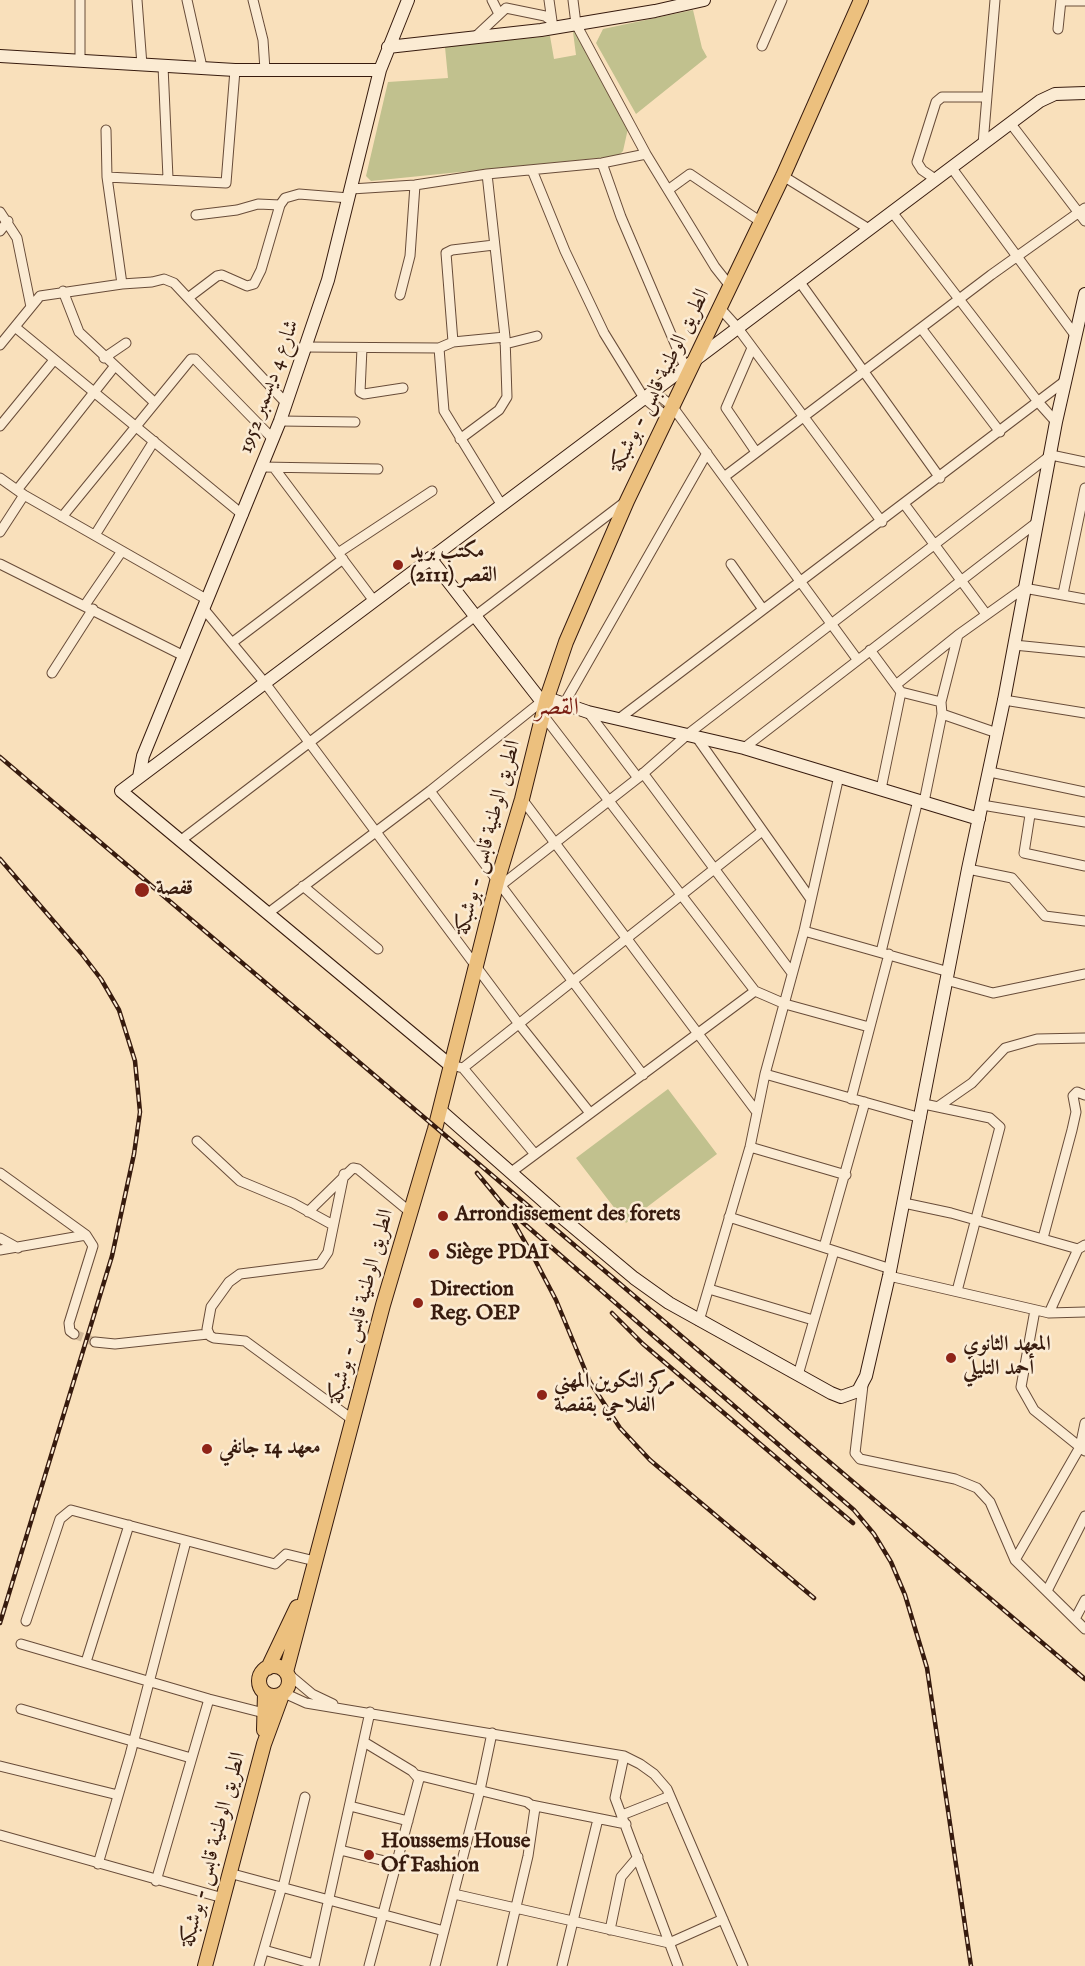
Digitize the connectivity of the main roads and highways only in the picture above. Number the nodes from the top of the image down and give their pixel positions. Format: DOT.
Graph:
graph roads {
  1 [pos="861,0"];
  2 [pos="307,1589"];
  3 [pos="268,1668"];
  4 [pos="287,1673"];
  5 [pos="265,1693"];
  6 [pos="283,1694"];
  7 [pos="264,1744"];
  8 [pos="205,1966"];
  1 -- 2 [label="main road, الطريق الوطنية قابس - بوشبكة"];
  2 -- 3 [label="main road, الطريق الوطنية قابس - بوشبكة"];
  2 -- 4 [label="main road, الطريق الوطنية قابس - بوشبكة"];
  3 -- 4 [label="main road"];
  3 -- 5 [label="main road"];
  4 -- 6 [label="main road"];
  5 -- 6 [label="main road"];
  5 -- 7 [label="main road, الطريق الوطنية قابس - بوشبكة"];
  6 -- 7 [label="main road, الطريق الوطنية قابس - بوشبكة"];
  7 -- 8 [label="main road, الطريق الوطنية قابس - بوشبكة"];
}
